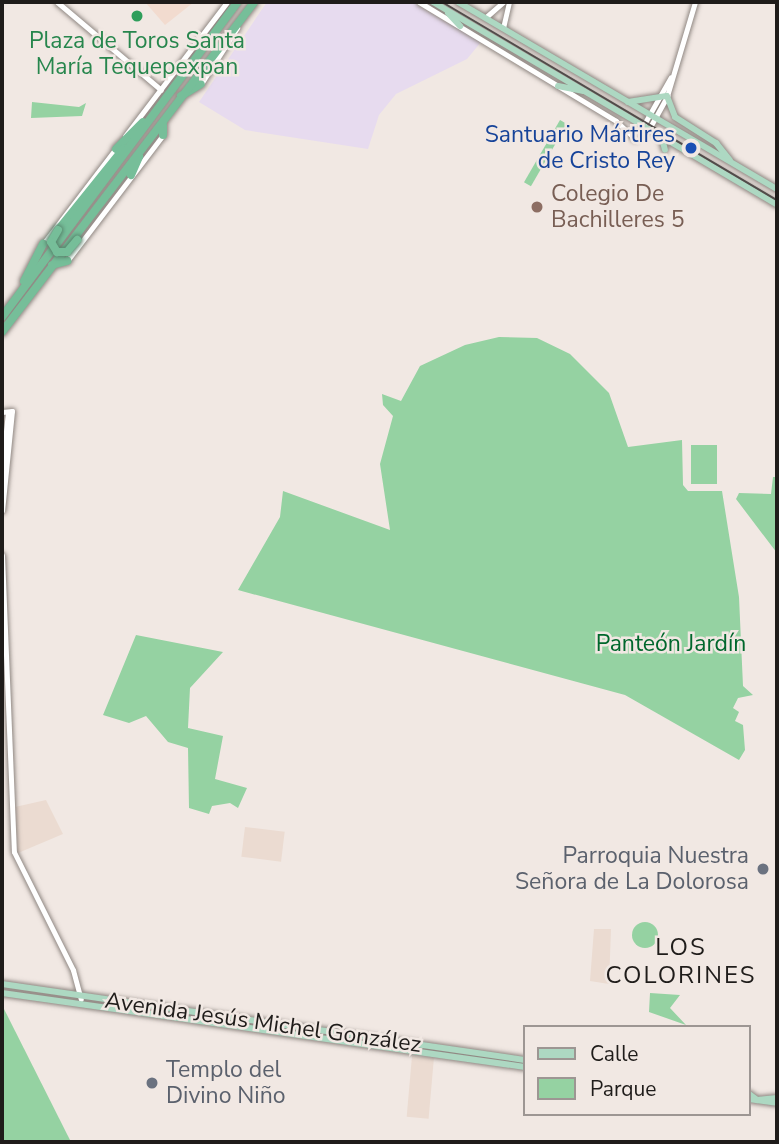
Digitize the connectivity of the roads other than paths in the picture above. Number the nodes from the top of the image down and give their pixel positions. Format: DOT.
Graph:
graph roads {
  1 [pos="57,2"];
  2 [pos="227,2"];
  3 [pos="238,2"];
  4 [pos="254,2"];
  5 [pos="419,2"];
  6 [pos="433,2"];
  7 [pos="458,2"];
  8 [pos="466,2"];
  9 [pos="503,2"];
  10 [pos="509,2"];
  11 [pos="694,2"];
  12 [pos="442,7"];
  13 [pos="485,16"];
  14 [pos="240,22"];
  15 [pos="460,26"];
  16 [pos="503,27"];
  17 [pos="209,29"];
  18 [pos="199,53"];
  19 [pos="201,84"];
  20 [pos="558,86"];
  21 [pos="161,90"];
  22 [pos="588,92"];
  23 [pos="664,95"];
  24 [pos="170,102"];
  25 [pos="628,102"];
  26 [pos="653,116"];
  27 [pos="147,124"];
  28 [pos="163,125"];
  29 [pos="646,127"];
  30 [pos="163,135"];
  31 [pos="662,138"];
  32 [pos="635,139"];
  33 [pos="116,149"];
  34 [pos="665,150"];
  35 [pos="139,157"];
  36 [pos="732,162"];
  37 [pos="131,176"];
  38 [pos="777,189"];
  39 [pos="777,205"];
  40 [pos="54,232"];
  41 [pos="43,244"];
  42 [pos="67,261"];
  43 [pos="52,265"];
  44 [pos="13,302"];
  45 [pos="2,317"];
  46 [pos="2,332"];
  47 [pos="7,412"];
  48 [pos="2,469"];
  49 [pos="2,510"];
  50 [pos="2,555"];
  51 [pos="3,634"];
  52 [pos="2,657"];
  53 [pos="4,674"];
  54 [pos="2,984"];
  55 [pos="2,993"];
  56 [pos="80,997"];
  57 [pos="54,1002"];
  58 [pos="125,1004"];
  59 [pos="85,1007"];
  60 [pos="524,1060"];
  61 [pos="524,1067"];
  62 [pos="751,1095"];
  63 [pos="751,1096"];
  64 [pos="777,1099"];
  1 -- 21 [label="street"];
  2 -- 17 [label="street"];
  3 -- 18 [label="highway"];
  4 -- 14 [label="highway"];
  5 -- 15 [label="street"];
  6 -- 12 [label="main road"];
  7 -- 13 [label="main road"];
  8 -- 13 [label="main road"];
  9 -- 13 [label="street"];
  10 -- 16 [label="street"];
  11 -- 23 [label="street"];
  12 -- 15 [label="main road"];
  12 -- 22 [label="main road"];
  13 -- 16 [label="main road"];
  14 -- 19 [label="street"];
  14 -- 24 [label="highway"];
  15 -- 20 [label="street"];
  16 -- 25 [label="main road"];
  17 -- 18 [label="highway"];
  17 -- 21 [label="street"];
  18 -- 24 [label="highway"];
  19 -- 24 [label="highway"];
  20 -- 22 [label="main road"];
  20 -- 32 [label="street"];
  21 -- 33 [label="street"];
  22 -- 29 [label="main road"];
  23 -- 25 [label="main road"];
  23 -- 26 [label="street"];
  23 -- 36 [label="main road"];
  24 -- 27 [label="highway"];
  24 -- 28 [label="highway"];
  24 -- 33 [label="highway"];
  24 -- 43 [label="highway"];
  25 -- 26 [label="main road"];
  26 -- 29 [label="street"];
  26 -- 36 [label="main road"];
  27 -- 40 [label="highway"];
  27 -- 44 [label="highway"];
  28 -- 30 [label="highway"];
  28 -- 35 [label="highway"];
  29 -- 31 [label="main road"];
  30 -- 37 [label="street"];
  31 -- 34 [label="main road"];
  31 -- 39 [label="main road"];
  33 -- 40 [label="street"];
  35 -- 37 [label="highway"];
  35 -- 40 [label="highway, bridge"];
  36 -- 38 [label="main road"];
  37 -- 42 [label="street"];
  40 -- 41 [label="street"];
  41 -- 44 [label="highway"];
  42 -- 43 [label="highway"];
  43 -- 46 [label="highway"];
  44 -- 45 [label="highway"];
  47 -- 48 [label="street"];
  47 -- 49 [label="street"];
  50 -- 51 [label="street"];
  51 -- 53 [label="street"];
  52 -- 53 [label="street"];
  53 -- 56 [label="street"];
  54 -- 56 [label="main road, Avenida Jesús Michel González"];
  55 -- 57 [label="main road, Avenida Jesús Michel González"];
  56 -- 57 [label="main road"];
  56 -- 58 [label="main road, Avenida Jesús Michel González"];
  56 -- 59 [label="street"];
  57 -- 59 [label="main road, Avenida Jesús Michel González"];
  58 -- 59 [label="main road"];
  58 -- 60 [label="main road, Avenida Jesús Michel González"];
  59 -- 61 [label="main road, Avenida Jesús Michel González"];
  62 -- 64 [label="main road"];
  63 -- 64 [label="main road"];
}
